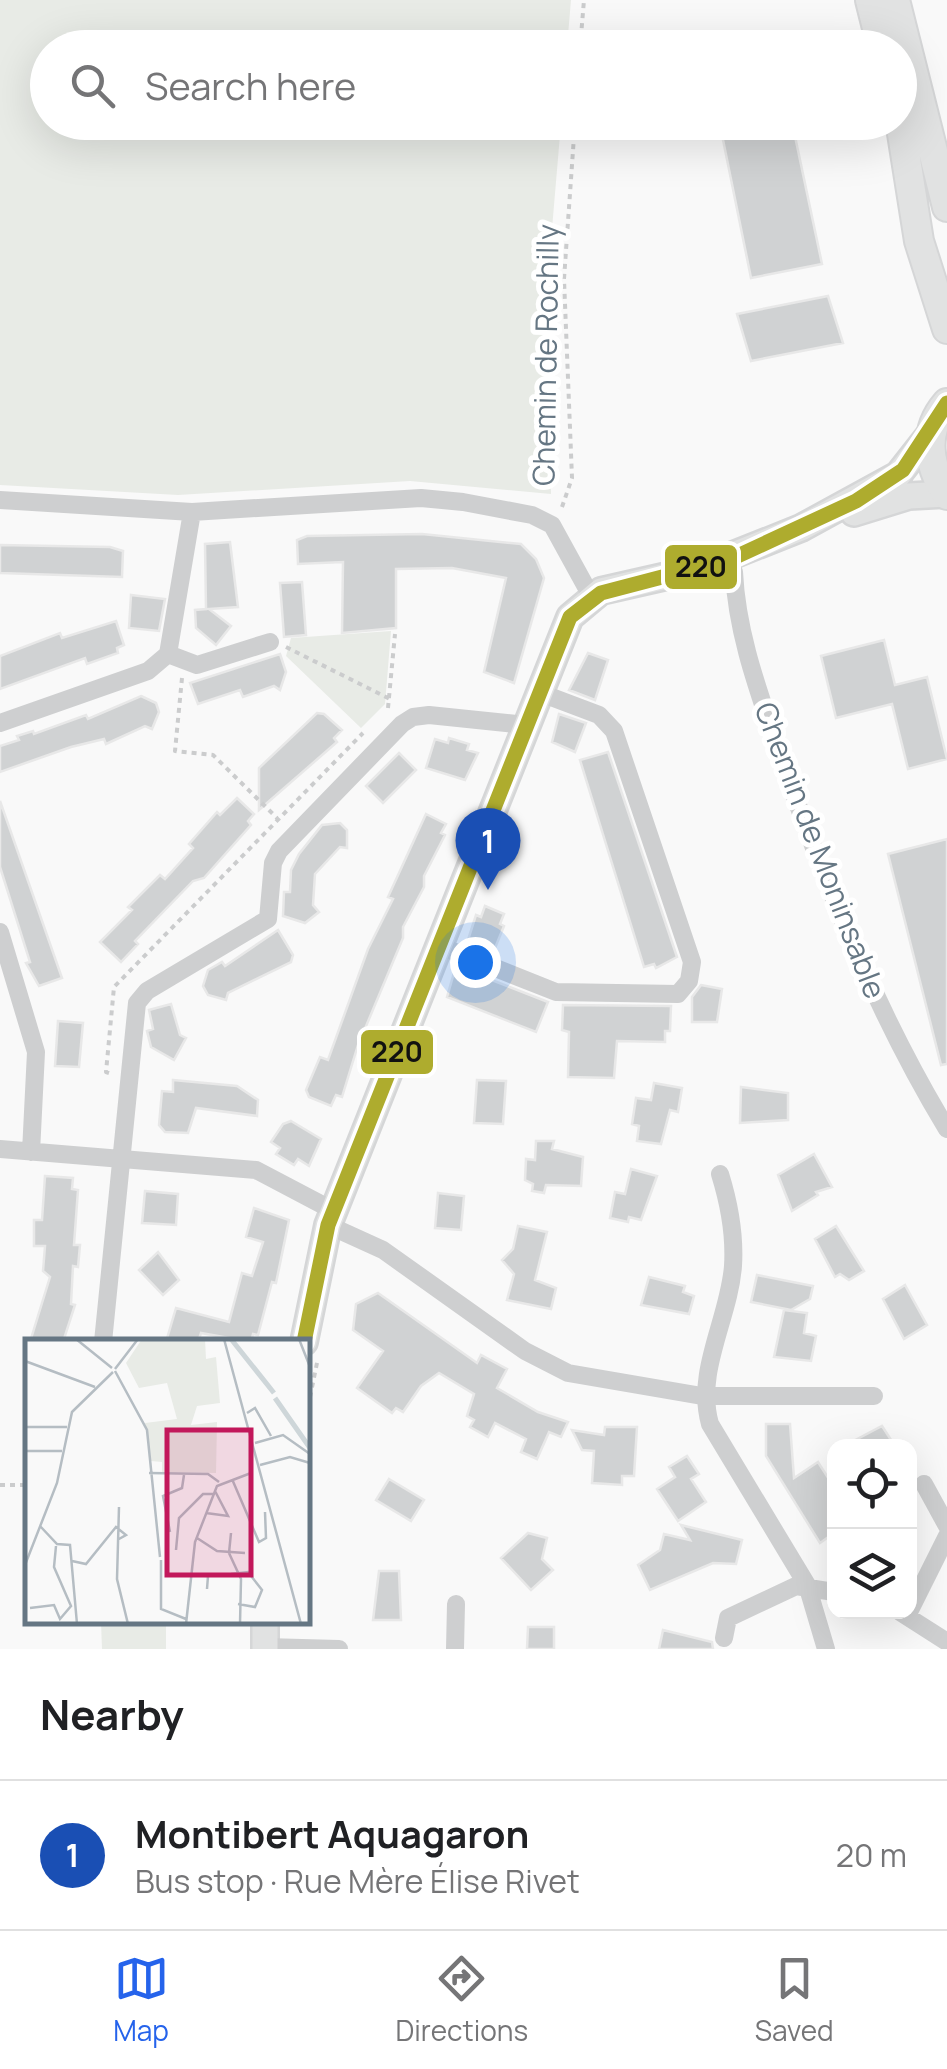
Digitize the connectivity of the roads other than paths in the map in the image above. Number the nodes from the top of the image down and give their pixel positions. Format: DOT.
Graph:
graph roads {
  1 [pos="870,0"];
  2 [pos="895,0"];
  3 [pos="878,30"];
  4 [pos="903,30"];
  5 [pos="917,88"];
  6 [pos="903,140"];
  7 [pos="947,207"];
  8 [pos="947,329"];
  9 [pos="947,404"];
  10 [pos="931,433"];
  11 [pos="947,494"];
  12 [pos="0,500"];
  13 [pos="192,512"];
  14 [pos="801,528"];
  15 [pos="727,560"];
  16 [pos="601,592"];
  17 [pos="270,642"];
  18 [pos="176,659"];
  19 [pos="538,692"];
  20 [pos="0,723"];
  21 [pos="526,725"];
  22 [pos="0,932"];
  23 [pos="440,946"];
  24 [pos="947,1129"];
  25 [pos="0,1150"];
  26 [pos="32,1152"];
  27 [pos="122,1158"];
  28 [pos="720,1174"];
  29 [pos="331,1218"];
  30 [pos="103,1339"];
  31 [pos="305,1339"];
  32 [pos="702,1396"];
  33 [pos="874,1396"];
  34 [pos="924,1484"];
  35 [pos="947,1526"];
  36 [pos="947,1536"];
  37 [pos="806,1585"];
  38 [pos="827,1590"];
  39 [pos="917,1590"];
  40 [pos="456,1604"];
  41 [pos="913,1619"];
  42 [pos="724,1638"];
  43 [pos="265,1639"];
  44 [pos="947,1642"];
  45 [pos="339,1649"];
  46 [pos="455,1649"];
  47 [pos="826,1649"];
  1 -- 3 [label="main road"];
  2 -- 4 [label="main road"];
  5 -- 7 [label="main road"];
  6 -- 8 [label="main road"];
  9 -- 10 [label="main road"];
  10 -- 11 [label="main road"];
  10 -- 14 [label="street"];
  11 -- 14 [label="street"];
  12 -- 13 [label="street"];
  13 -- 16 [label="street"];
  13 -- 18 [label="street"];
  14 -- 15 [label="street"];
  15 -- 16 [label="street"];
  15 -- 24 [label="street, Chemin de Moninsable"];
  16 -- 19 [label="street"];
  17 -- 18 [label="street"];
  18 -- 20 [label="street"];
  19 -- 21 [label="street"];
  19 -- 23 [label="street"];
  21 -- 23 [label="street"];
  21 -- 27 [label="street"];
  22 -- 26 [label="street"];
  23 -- 29 [label="street"];
  25 -- 26 [label="street"];
  26 -- 27 [label="street"];
  27 -- 29 [label="street"];
  27 -- 30 [label="street"];
  28 -- 32 [label="street"];
  29 -- 31 [label="street"];
  29 -- 32 [label="street"];
  32 -- 33 [label="street"];
  32 -- 37 [label="street"];
  34 -- 35 [label="street"];
  36 -- 39 [label="street"];
  37 -- 38 [label="street"];
  37 -- 42 [label="street"];
  37 -- 47 [label="street"];
  40 -- 46 [label="street"];
  41 -- 44 [label="street"];
  43 -- 45 [label="street"];
}
